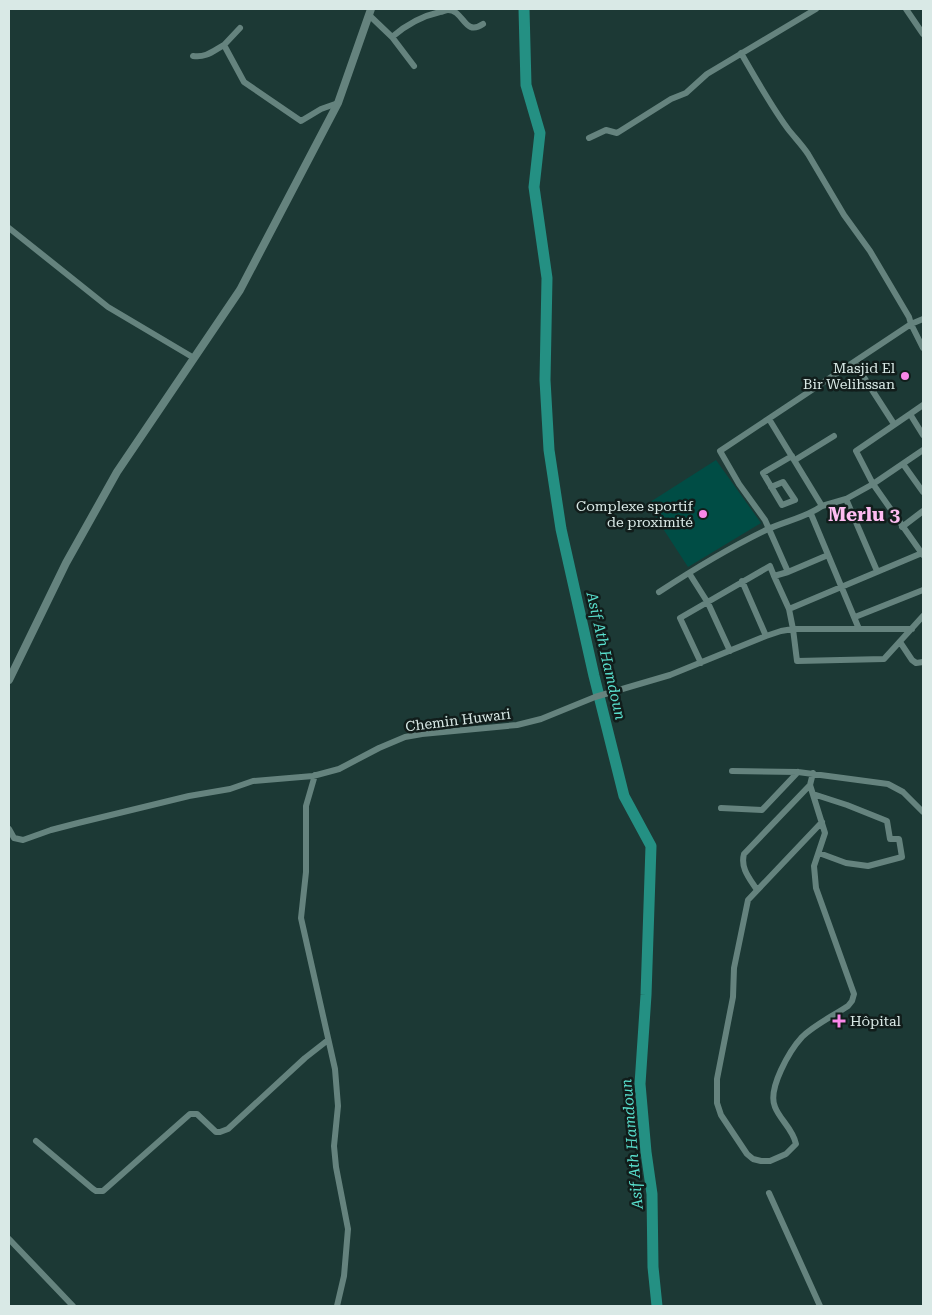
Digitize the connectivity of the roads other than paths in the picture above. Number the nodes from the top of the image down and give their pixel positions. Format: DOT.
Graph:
graph roads {
  1 [pos="816,9"];
  2 [pos="906,9"];
  3 [pos="370,12"];
  4 [pos="483,24"];
  5 [pos="240,28"];
  6 [pos="923,34"];
  7 [pos="392,37"];
  8 [pos="224,45"];
  9 [pos="742,53"];
  10 [pos="193,56"];
  11 [pos="414,66"];
  12 [pos="338,103"];
  13 [pos="590,138"];
  14 [pos="9,228"];
  15 [pos="923,319"];
  16 [pos="911,324"];
  17 [pos="923,348"];
  18 [pos="194,358"];
  19 [pos="854,362"];
  20 [pos="923,404"];
  21 [pos="910,414"];
  22 [pos="769,418"];
  23 [pos="894,424"];
  24 [pos="923,435"];
  25 [pos="834,436"];
  26 [pos="923,450"];
  27 [pos="793,458"];
  28 [pos="903,464"];
  29 [pos="872,484"];
  30 [pos="771,487"];
  31 [pos="923,492"];
  32 [pos="846,500"];
  33 [pos="822,506"];
  34 [pos="923,511"];
  35 [pos="811,514"];
  36 [pos="902,527"];
  37 [pos="769,528"];
  38 [pos="923,554"];
  39 [pos="828,555"];
  40 [pos="877,571"];
  41 [pos="788,572"];
  42 [pos="689,573"];
  43 [pos="774,576"];
  44 [pos="742,581"];
  45 [pos="842,587"];
  46 [pos="923,590"];
  47 [pos="659,592"];
  48 [pos="708,603"];
  49 [pos="789,610"];
  50 [pos="923,616"];
  51 [pos="854,617"];
  52 [pos="912,628"];
  53 [pos="793,629"];
  54 [pos="859,629"];
  55 [pos="766,636"];
  56 [pos="900,642"];
  57 [pos="730,651"];
  58 [pos="923,662"];
  59 [pos="701,663"];
  60 [pos="9,680"];
  61 [pos="732,771"];
  62 [pos="798,772"];
  63 [pos="813,773"];
  64 [pos="315,775"];
  65 [pos="810,785"];
  66 [pos="813,794"];
  67 [pos="721,808"];
  68 [pos="923,812"];
  69 [pos="822,822"];
  70 [pos="9,829"];
  71 [pos="819,853"];
  72 [pos="757,890"];
  73 [pos="328,1040"];
  74 [pos="36,1140"];
  75 [pos="769,1193"];
  76 [pos="9,1239"];
  77 [pos="73,1306"];
  78 [pos="337,1306"];
  79 [pos="820,1306"];
  1 -- 9 [label="street"];
  2 -- 6 [label="street"];
  3 -- 7 [label="street"];
  3 -- 12 [label="street"];
  4 -- 7 [label="street"];
  5 -- 8 [label="street"];
  7 -- 11 [label="street"];
  8 -- 10 [label="street"];
  8 -- 12 [label="street"];
  9 -- 13 [label="street"];
  9 -- 16 [label="street"];
  12 -- 18 [label="street"];
  14 -- 18 [label="street"];
  15 -- 16 [label="street"];
  16 -- 17 [label="street"];
  16 -- 19 [label="street"];
  18 -- 60 [label="street"];
  19 -- 22 [label="street"];
  19 -- 23 [label="street"];
  20 -- 21 [label="street"];
  21 -- 23 [label="street"];
  21 -- 24 [label="street"];
  22 -- 27 [label="street"];
  22 -- 37 [label="street"];
  23 -- 29 [label="street"];
  25 -- 27 [label="street"];
  26 -- 28 [label="street"];
  27 -- 30 [label="street"];
  27 -- 33 [label="street"];
  28 -- 29 [label="street"];
  28 -- 31 [label="street"];
  29 -- 32 [label="street"];
  29 -- 36 [label="street"];
  32 -- 33 [label="street"];
  32 -- 40 [label="street"];
  33 -- 35 [label="street"];
  34 -- 36 [label="street"];
  35 -- 37 [label="street"];
  35 -- 39 [label="street"];
  36 -- 38 [label="street"];
  37 -- 41 [label="street"];
  37 -- 42 [label="street"];
  38 -- 40 [label="street"];
  39 -- 41 [label="street"];
  39 -- 45 [label="street"];
  40 -- 45 [label="street"];
  41 -- 43 [label="street"];
  42 -- 47 [label="street"];
  42 -- 48 [label="street"];
  43 -- 44 [label="street"];
  43 -- 49 [label="street"];
  44 -- 48 [label="street"];
  44 -- 55 [label="street"];
  45 -- 49 [label="street"];
  45 -- 51 [label="street"];
  46 -- 51 [label="street"];
  48 -- 57 [label="street"];
  48 -- 59 [label="street"];
  49 -- 53 [label="street"];
  50 -- 52 [label="street"];
  51 -- 54 [label="street"];
  52 -- 54 [label="street, Chemin Huwari"];
  52 -- 56 [label="street"];
  53 -- 54 [label="street, Chemin Huwari"];
  53 -- 55 [label="street, Chemin Huwari"];
  53 -- 56 [label="street"];
  55 -- 57 [label="street, Chemin Huwari"];
  56 -- 58 [label="street"];
  57 -- 59 [label="street, Chemin Huwari"];
  59 -- 64 [label="street, Chemin Huwari"];
  61 -- 62 [label="street"];
  62 -- 63 [label="street"];
  62 -- 67 [label="street"];
  63 -- 65 [label="street"];
  63 -- 68 [label="street"];
  64 -- 70 [label="street, Chemin Huwari"];
  64 -- 73 [label="street"];
  65 -- 66 [label="street"];
  65 -- 72 [label="street"];
  66 -- 69 [label="street"];
  66 -- 71 [label="street"];
  69 -- 71 [label="street"];
  69 -- 72 [label="street"];
  71 -- 72 [label="street"];
  73 -- 74 [label="street"];
  73 -- 78 [label="street"];
  75 -- 79 [label="street"];
  76 -- 77 [label="street"];
}
